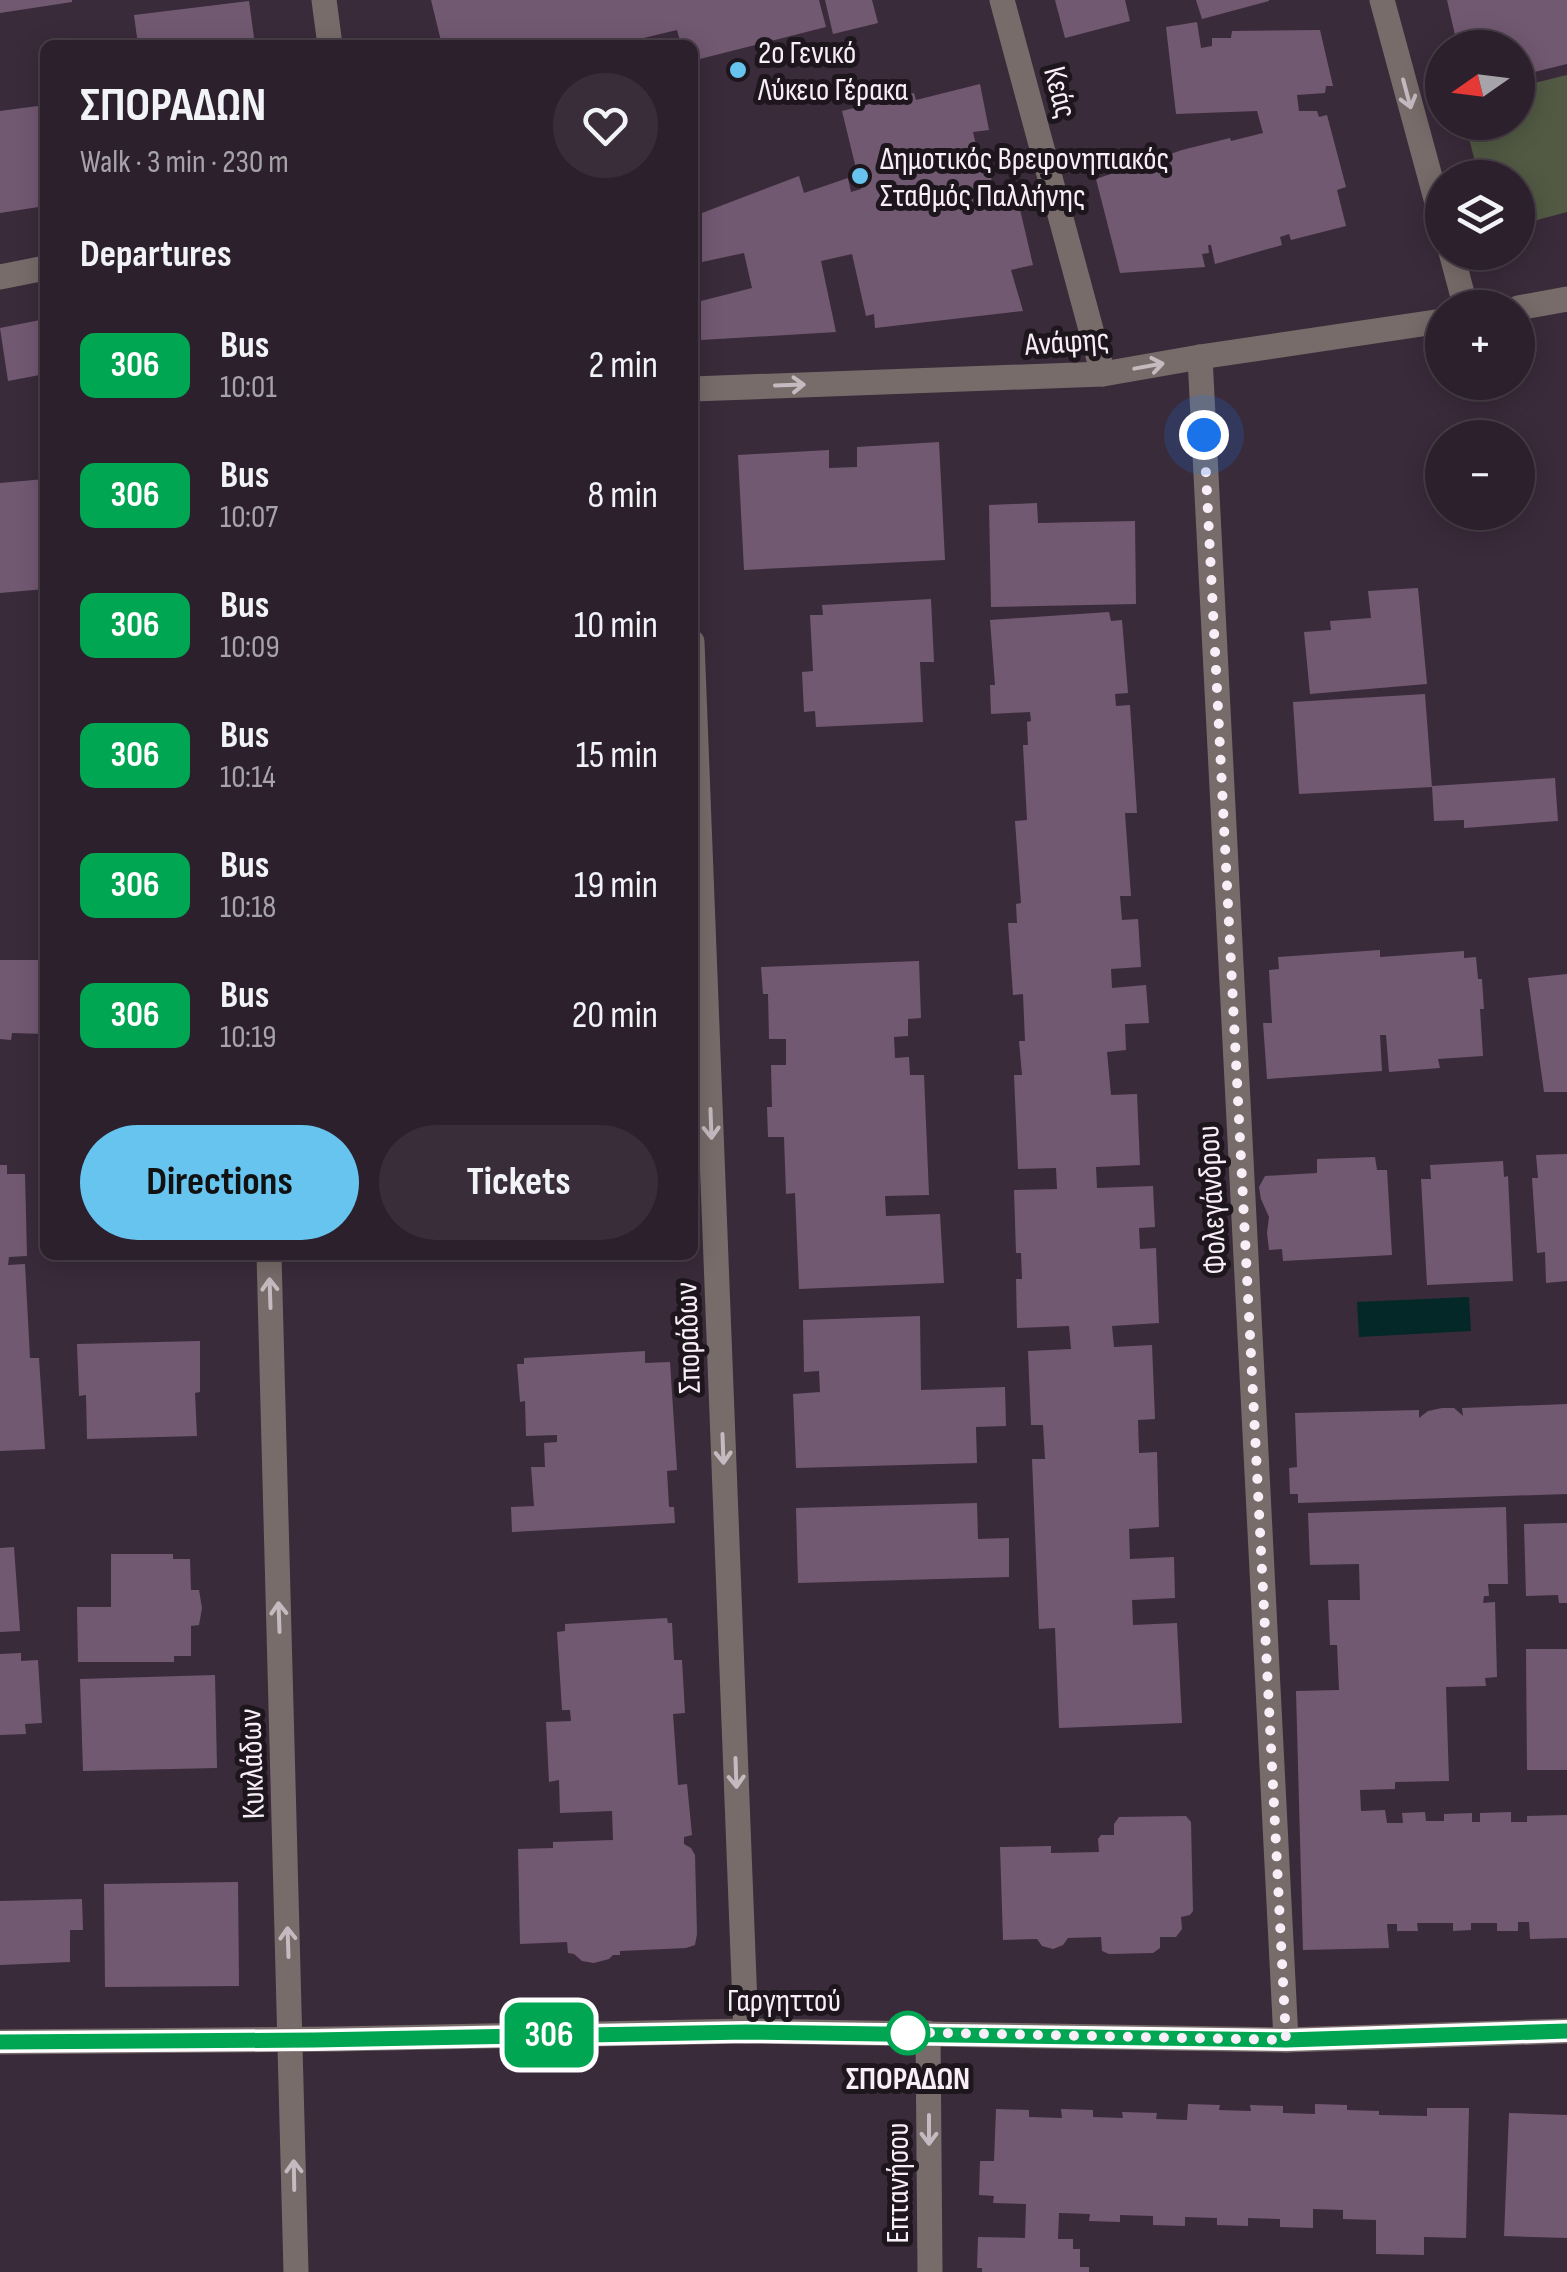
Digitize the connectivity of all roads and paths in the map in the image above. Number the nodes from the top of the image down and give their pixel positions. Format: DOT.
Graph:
graph roads {
  1 [pos="324,0"];
  2 [pos="1002,0"];
  3 [pos="1382,0"];
  4 [pos="329,40"];
  5 [pos="1425,160"];
  6 [pos="40,269"];
  7 [pos="0,276"];
  8 [pos="1567,299"];
  9 [pos="1535,305"];
  10 [pos="1425,324"];
  11 [pos="1200,357"];
  12 [pos="1103,374"];
  13 [pos="698,389"];
  14 [pos="698,796"];
  15 [pos="269,1260"];
  16 [pos="1567,2031"];
  17 [pos="746,2032"];
  18 [pos="928,2033"];
  19 [pos="291,2040"];
  20 [pos="1286,2040"];
  21 [pos="0,2042"];
  22 [pos="296,2272"];
  23 [pos="930,2272"];
  1 -- 4 [label="street"];
  2 -- 12 [label="street, Κεάς"];
  3 -- 5 [label="street, one-way"];
  6 -- 7 [label="street"];
  8 -- 9 [label="street"];
  10 -- 11 [label="street, Ανάφης"];
  12 -- 11 [label="street, Ανάφης, one-way"];
  11 -- 20 [label="street, Φολεγάνδρου"];
  13 -- 12 [label="street, Ανάφης, one-way"];
  14 -- 17 [label="street, Σποράδων, one-way"];
  19 -- 15 [label="street, Κυκλάδων, one-way"];
  16 -- 20 [label="street, Γαργηττού"];
  17 -- 18 [label="street, Γαργηττού"];
  17 -- 19 [label="street, Γαργηττού"];
  18 -- 20 [label="street, Γαργηττού"];
  18 -- 23 [label="street, Επτανήσου, one-way"];
  19 -- 21 [label="street, Γαργηττού"];
  22 -- 19 [label="street, Κυκλάδων, one-way"];
}
